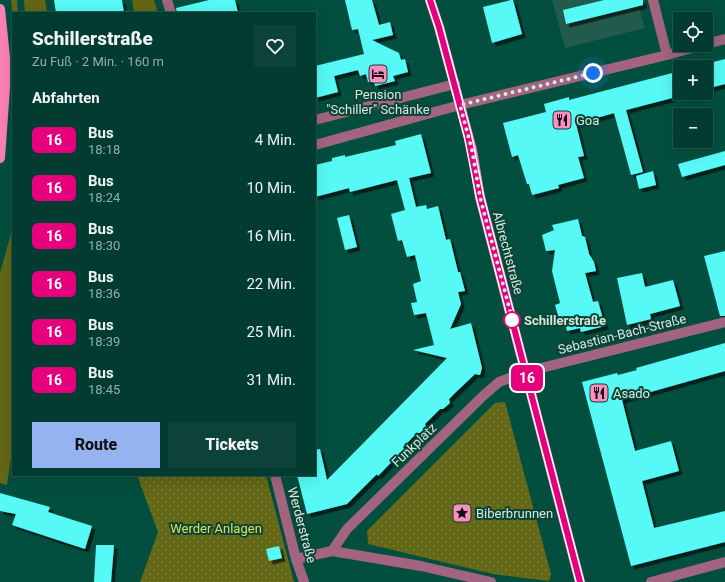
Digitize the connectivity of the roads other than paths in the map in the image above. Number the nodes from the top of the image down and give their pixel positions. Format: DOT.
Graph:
graph roads {
  1 [pos="167,0"];
  2 [pos="430,0"];
  3 [pos="653,0"];
  4 [pos="0,9"];
  5 [pos="171,12"];
  6 [pos="725,39"];
  7 [pos="713,42"];
  8 [pos="678,52"];
  9 [pos="667,55"];
  10 [pos="455,84"];
  11 [pos="460,105"];
  12 [pos="316,120"];
  13 [pos="316,145"];
  14 [pos="0,158"];
  15 [pos="725,322"];
  16 [pos="525,372"];
  17 [pos="275,476"];
  18 [pos="332,551"];
  19 [pos="296,559"];
  20 [pos="725,562"];
  21 [pos="304,582"];
  22 [pos="491,582"];
  23 [pos="580,582"];
  24 [pos="651,582"];
  1 -- 5 [label="street"];
  2 -- 10 [label="main road, Albrechtstraße"];
  3 -- 9 [label="street"];
  4 -- 14 [label="main road"];
  6 -- 7 [label="street"];
  8 -- 9 [label="street"];
  9 -- 11 [label="street"];
  10 -- 11 [label="main road, Albrechtstraße"];
  10 -- 12 [label="street"];
  11 -- 13 [label="street"];
  11 -- 16 [label="main road, Albrechtstraße"];
  15 -- 16 [label="street, Sebastian-Bach-Straße"];
  16 -- 18 [label="street, Funkplatz"];
  16 -- 23 [label="main road, Albrechtstraße"];
  17 -- 19 [label="street, Werderstraße"];
  18 -- 19 [label="street"];
  18 -- 22 [label="street"];
  19 -- 21 [label="street, Werderstraße"];
  20 -- 24 [label="street"];
}
